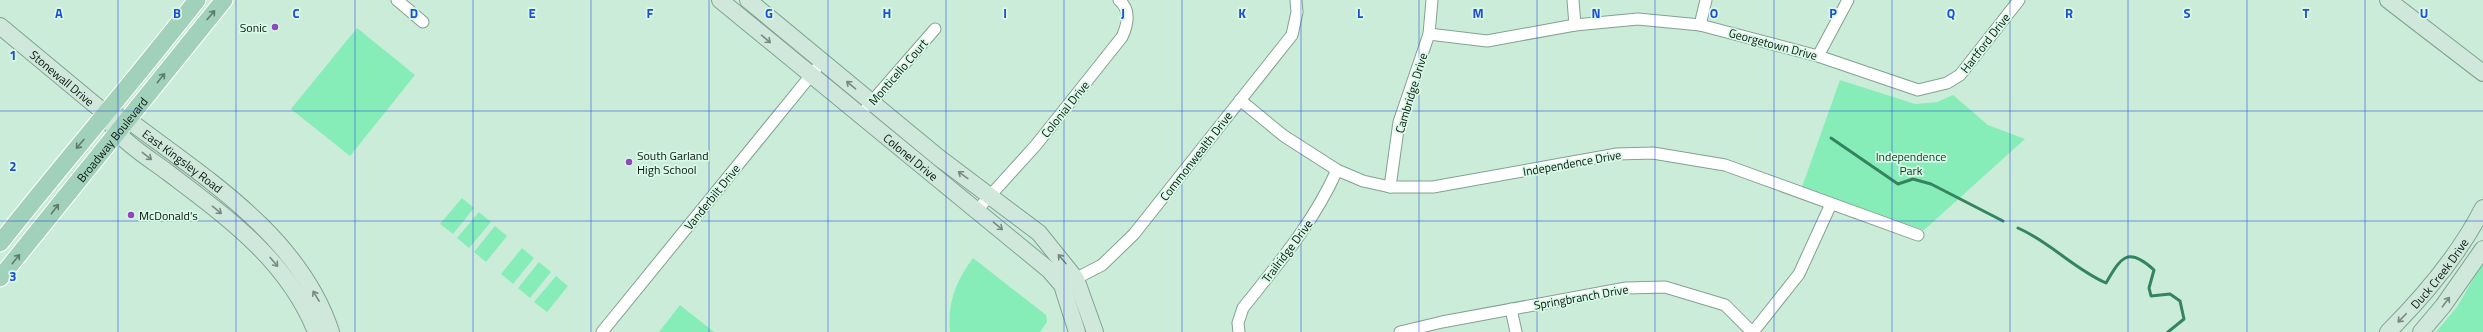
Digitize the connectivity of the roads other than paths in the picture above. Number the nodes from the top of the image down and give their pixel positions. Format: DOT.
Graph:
graph roads {
  1 [pos="197,0"];
  2 [pos="224,0"];
  3 [pos="397,0"];
  4 [pos="720,0"];
  5 [pos="748,0"];
  6 [pos="1119,0"];
  7 [pos="1296,0"];
  8 [pos="1432,0"];
  9 [pos="1573,0"];
  10 [pos="1706,0"];
  11 [pos="1848,0"];
  12 [pos="2019,0"];
  13 [pos="2388,0"];
  14 [pos="736,14"];
  15 [pos="184,16"];
  16 [pos="423,22"];
  17 [pos="1576,25"];
  18 [pos="1700,25"];
  19 [pos="0,26"];
  20 [pos="935,28"];
  21 [pos="199,30"];
  22 [pos="1429,34"];
  23 [pos="1818,56"];
  24 [pos="823,61"];
  25 [pos="2483,73"];
  26 [pos="810,76"];
  27 [pos="1947,84"];
  28 [pos="1240,100"];
  29 [pos="871,102"];
  30 [pos="106,114"];
  31 [pos="860,115"];
  32 [pos="122,126"];
  33 [pos="1338,170"];
  34 [pos="1390,187"];
  35 [pos="990,194"];
  36 [pos="1831,204"];
  37 [pos="2483,208"];
  38 [pos="978,209"];
  39 [pos="1918,235"];
  40 [pos="0,243"];
  41 [pos="2483,249"];
  42 [pos="0,278"];
  43 [pos="1076,279"];
  44 [pos="1062,286"];
  45 [pos="1511,309"];
  46 [pos="316,332"];
  47 [pos="331,332"];
  48 [pos="602,332"];
  49 [pos="1077,332"];
  50 [pos="1095,332"];
  51 [pos="1239,332"];
  52 [pos="1400,332"];
  53 [pos="1516,332"];
  54 [pos="1753,332"];
  55 [pos="2388,332"];
  56 [pos="2421,332"];
  1 -- 15 [label="main road, Broadway Boulevard"];
  21 -- 2 [label="main road, Broadway Boulevard, one-way"];
  3 -- 16 [label="street"];
  4 -- 14 [label="street, Colonel Drive"];
  5 -- 14 [label="street"];
  5 -- 24 [label="street, Colonel Drive"];
  6 -- 35 [label="street, Colonial Drive"];
  7 -- 28 [label="street, Commonwealth Drive"];
  8 -- 22 [label="street, Cambridge Drive"];
  9 -- 17 [label="street"];
  10 -- 18 [label="street"];
  11 -- 23 [label="street"];
  12 -- 27 [label="street, Hartford Drive"];
  13 -- 25 [label="street"];
  14 -- 26 [label="street, Colonel Drive, one-way"];
  15 -- 21 [label="main road"];
  15 -- 30 [label="main road, Broadway Boulevard"];
  17 -- 18 [label="street, Georgetown Drive"];
  17 -- 22 [label="street, Georgetown Drive"];
  18 -- 23 [label="street, Georgetown Drive"];
  19 -- 30 [label="street, Stonewall Drive"];
  20 -- 29 [label="street, Monticello Court"];
  32 -- 21 [label="main road, Broadway Boulevard, one-way"];
  22 -- 34 [label="street, Cambridge Drive"];
  23 -- 27 [label="street, Georgetown Drive"];
  24 -- 26 [label="street, Vanderbilt Drive"];
  29 -- 24 [label="street, Colonel Drive, one-way"];
  26 -- 31 [label="street, Colonel Drive"];
  26 -- 48 [label="street, Vanderbilt Drive"];
  28 -- 33 [label="street, Independence Drive"];
  28 -- 43 [label="street, Commonwealth Drive"];
  29 -- 31 [label="street, Monticello Court"];
  35 -- 29 [label="street, Colonel Drive, one-way"];
  30 -- 32 [label="street, East Kingsley Road"];
  30 -- 40 [label="main road, Broadway Boulevard, one-way"];
  31 -- 38 [label="street, Colonel Drive"];
  42 -- 32 [label="main road, Broadway Boulevard, one-way"];
  32 -- 46 [label="street, East Kingsley Road, one-way"];
  47 -- 32 [label="street, East Kingsley Road, one-way"];
  33 -- 34 [label="street, Independence Drive"];
  33 -- 51 [label="street, Trailridge Drive"];
  34 -- 36 [label="street, Independence Drive"];
  35 -- 38 [label="street, Colonial Drive"];
  43 -- 35 [label="street, Colonel Drive, one-way"];
  36 -- 39 [label="street, Independence Drive"];
  36 -- 54 [label="street"];
  37 -- 55 [label="street, Duck Creek Drive, one-way"];
  38 -- 44 [label="street, Colonel Drive, one-way"];
  56 -- 41 [label="street, Duck Creek Drive, one-way"];
  43 -- 44 [label="street, Commonwealth Drive"];
  43 -- 50 [label="street, Colonel Drive"];
  44 -- 49 [label="street, Colonel Drive"];
  45 -- 52 [label="street, Springbranch Drive"];
  45 -- 53 [label="street"];
  45 -- 54 [label="street, Springbranch Drive"];
}
